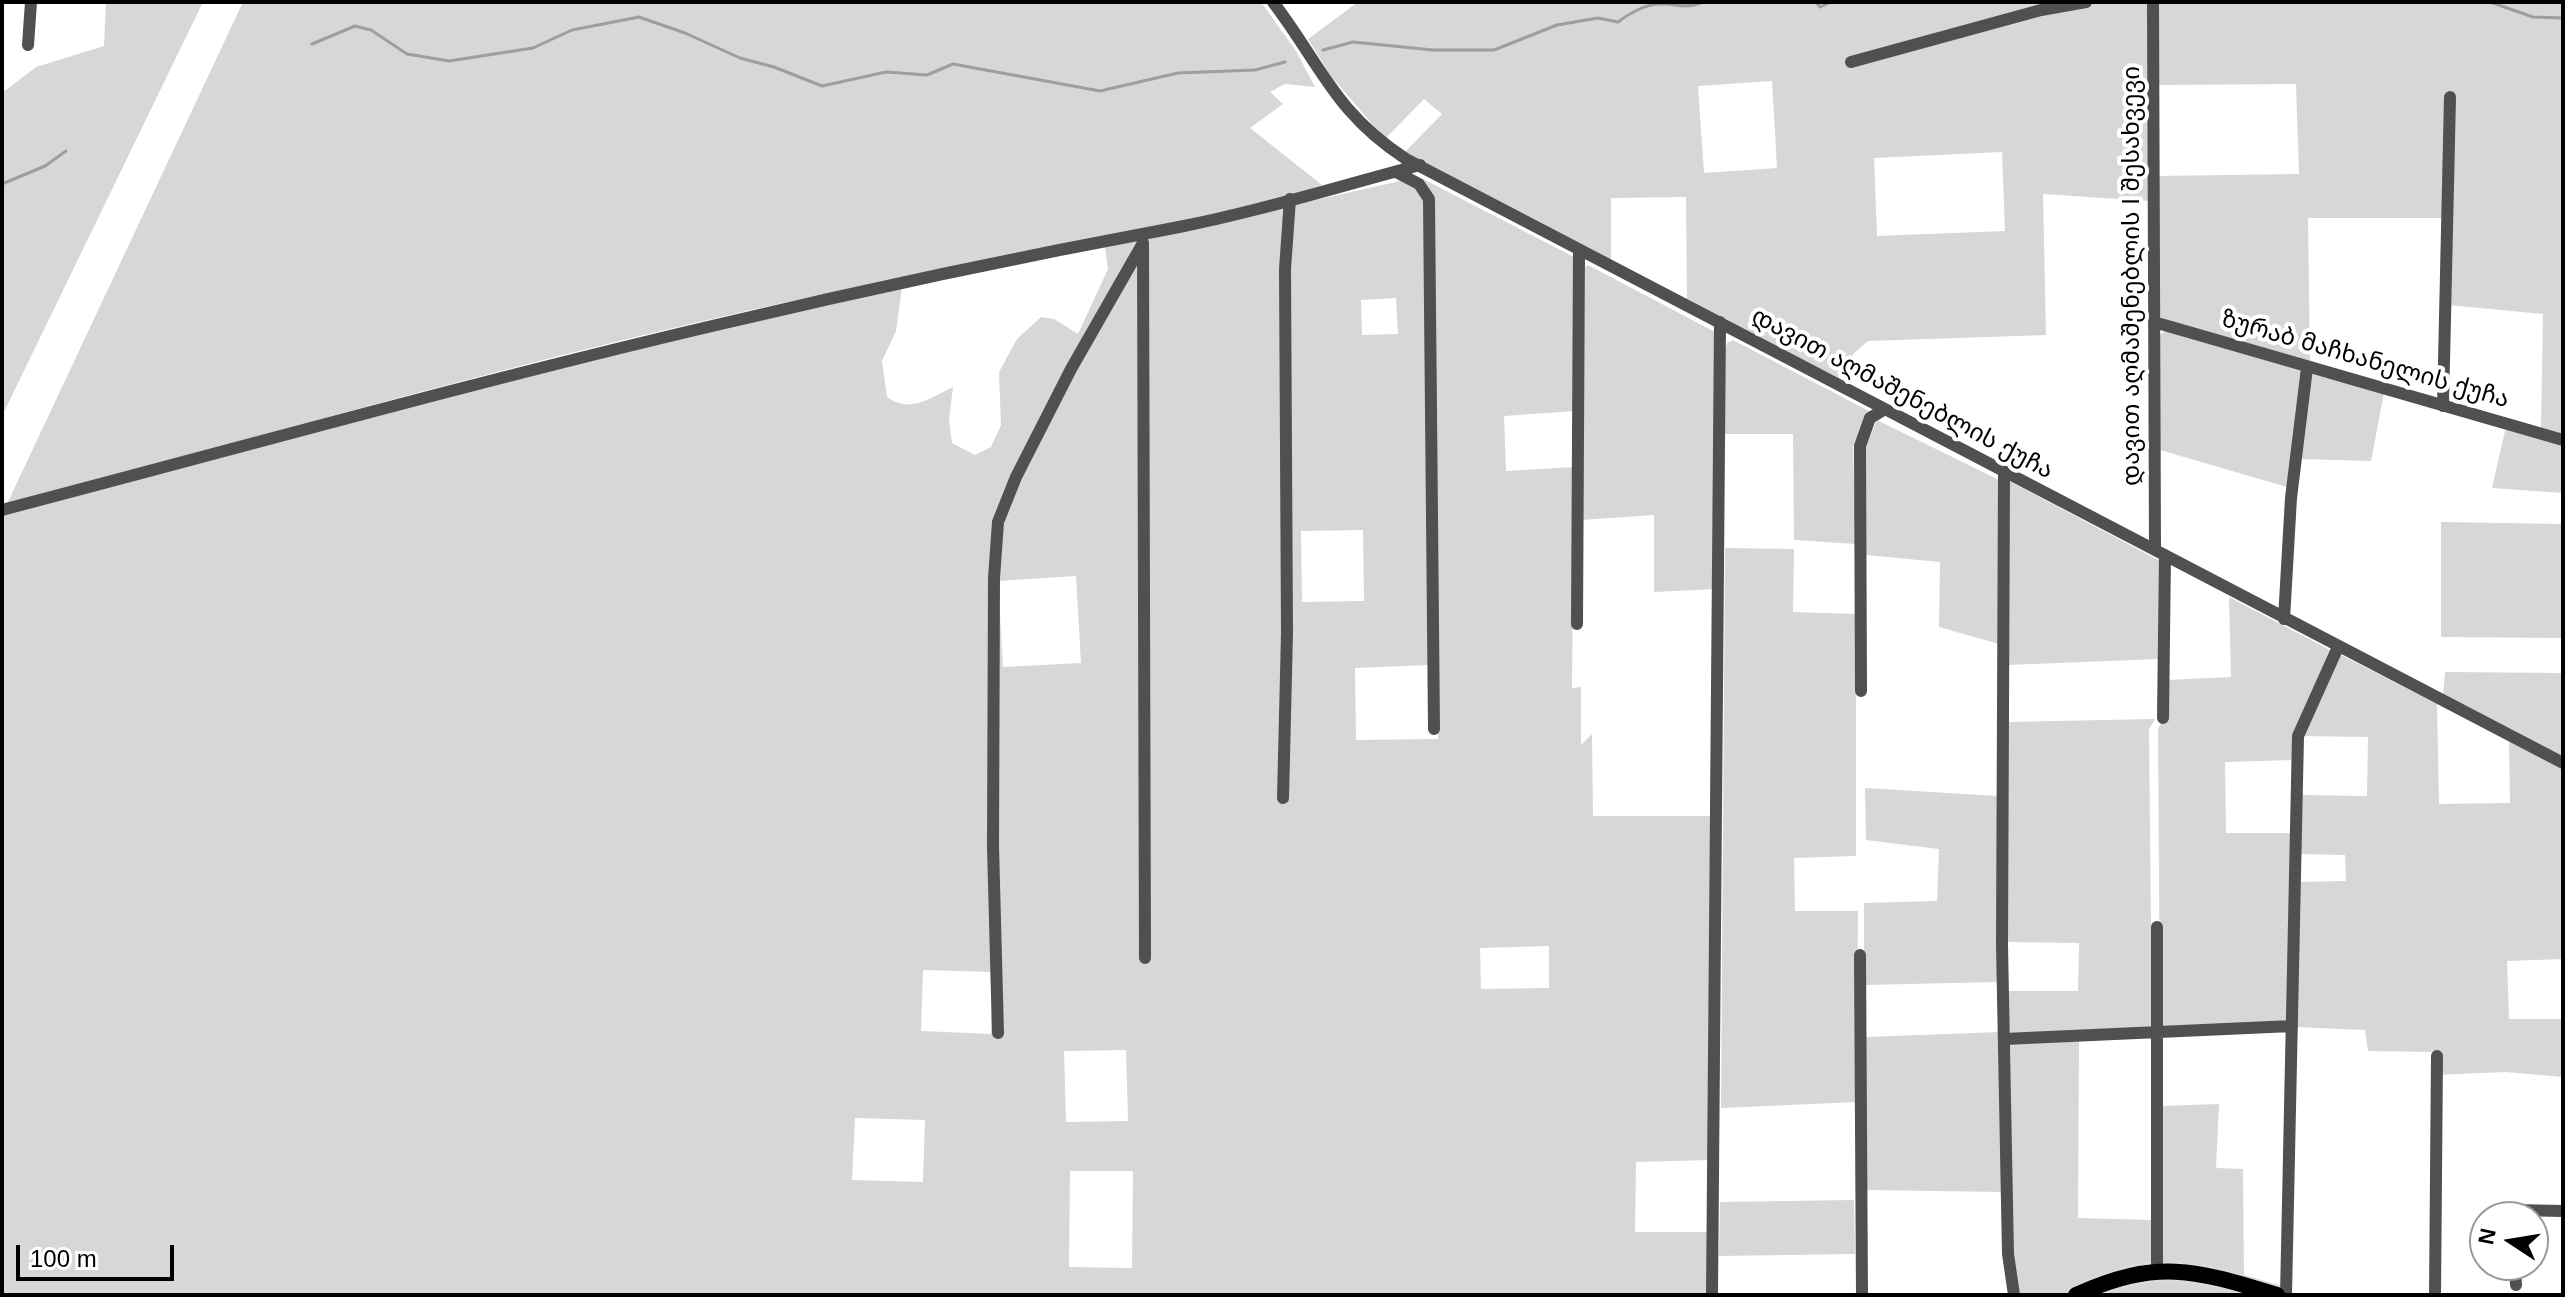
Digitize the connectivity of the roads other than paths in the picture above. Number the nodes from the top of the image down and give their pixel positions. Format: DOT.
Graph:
graph roads {
  1 [pos="31,2"];
  2 [pos="1273,2"];
  3 [pos="2086,2"];
  4 [pos="2153,2"];
  5 [pos="28,45"];
  6 [pos="1851,62"];
  7 [pos="2450,97"];
  8 [pos="1420,165"];
  9 [pos="1396,172"];
  10 [pos="1290,199"];
  11 [pos="1143,237"];
  12 [pos="1579,250"];
  13 [pos="1720,322"];
  14 [pos="2154,322"];
  15 [pos="2307,368"];
  16 [pos="2443,406"];
  17 [pos="1885,409"];
  18 [pos="2563,440"];
  19 [pos="2004,472"];
  20 [pos="2,510"];
  21 [pos="2160,552"];
  22 [pos="2284,619"];
  23 [pos="1577,624"];
  24 [pos="2338,647"];
  25 [pos="1861,691"];
  26 [pos="2163,718"];
  27 [pos="1434,729"];
  28 [pos="2563,763"];
  29 [pos="1283,798"];
  30 [pos="2157,927"];
  31 [pos="1860,955"];
  32 [pos="1145,958"];
  33 [pos="2292,1026"];
  34 [pos="2157,1032"];
  35 [pos="998,1033"];
  36 [pos="2004,1039"];
  37 [pos="2437,1056"];
  38 [pos="2157,1270"];
  39 [pos="2516,1281"];
  40 [pos="2516,1285"];
  41 [pos="1712,1295"];
  42 [pos="1862,1295"];
  43 [pos="2014,1295"];
  44 [pos="2076,1295"];
  45 [pos="2277,1295"];
  46 [pos="2286,1295"];
  47 [pos="2435,1295"];
  1 -- 5 [label="street"];
  2 -- 8 [label="street, დავით აღმაშენებლის ქუჩა"];
  3 -- 6 [label="street"];
  4 -- 14 [label="street, დავით აღმაშენებლის I შესახვევი"];
  7 -- 16 [label="street"];
  8 -- 9 [label="street"];
  8 -- 12 [label="street, დავით აღმაშენებლის ქუჩა"];
  9 -- 10 [label="street"];
  9 -- 27 [label="street"];
  10 -- 11 [label="street"];
  10 -- 29 [label="street"];
  11 -- 20 [label="street"];
  11 -- 32 [label="street"];
  11 -- 35 [label="street"];
  12 -- 13 [label="street, დავით აღმაშენებლის ქუჩა"];
  12 -- 23 [label="street"];
  13 -- 17 [label="street, დავით აღმაშენებლის ქუჩა"];
  13 -- 41 [label="street"];
  14 -- 15 [label="street, ზურაბ მაჩხანელის ქუჩა"];
  14 -- 21 [label="street, დავით აღმაშენებლის I შესახვევი"];
  15 -- 16 [label="street, ზურაბ მაჩხანელის ქუჩა"];
  15 -- 22 [label="street"];
  16 -- 18 [label="street, ზურაბ მაჩხანელის ქუჩა"];
  17 -- 19 [label="street, დავით აღმაშენებლის ქუჩა"];
  17 -- 25 [label="street"];
  19 -- 21 [label="street, დავით აღმაშენებლის ქუჩა"];
  19 -- 36 [label="street"];
  21 -- 22 [label="street, დავით აღმაშენებლის ქუჩა"];
  21 -- 26 [label="street, დავით აღმაშენებლის I შესახვევი"];
  22 -- 24 [label="street, დავით აღმაშენებლის ქუჩა"];
  24 -- 28 [label="street, დავით აღმაშენებლის ქუჩა"];
  24 -- 33 [label="street"];
  30 -- 34 [label="street"];
  31 -- 42 [label="street"];
  33 -- 34 [label="street"];
  33 -- 46 [label="street"];
  34 -- 36 [label="street"];
  34 -- 38 [label="street"];
  36 -- 43 [label="street"];
  37 -- 47 [label="street"];
  38 -- 44 [label="main road"];
  38 -- 45 [label="main road"];
  39 -- 40 [label="street"];
}
